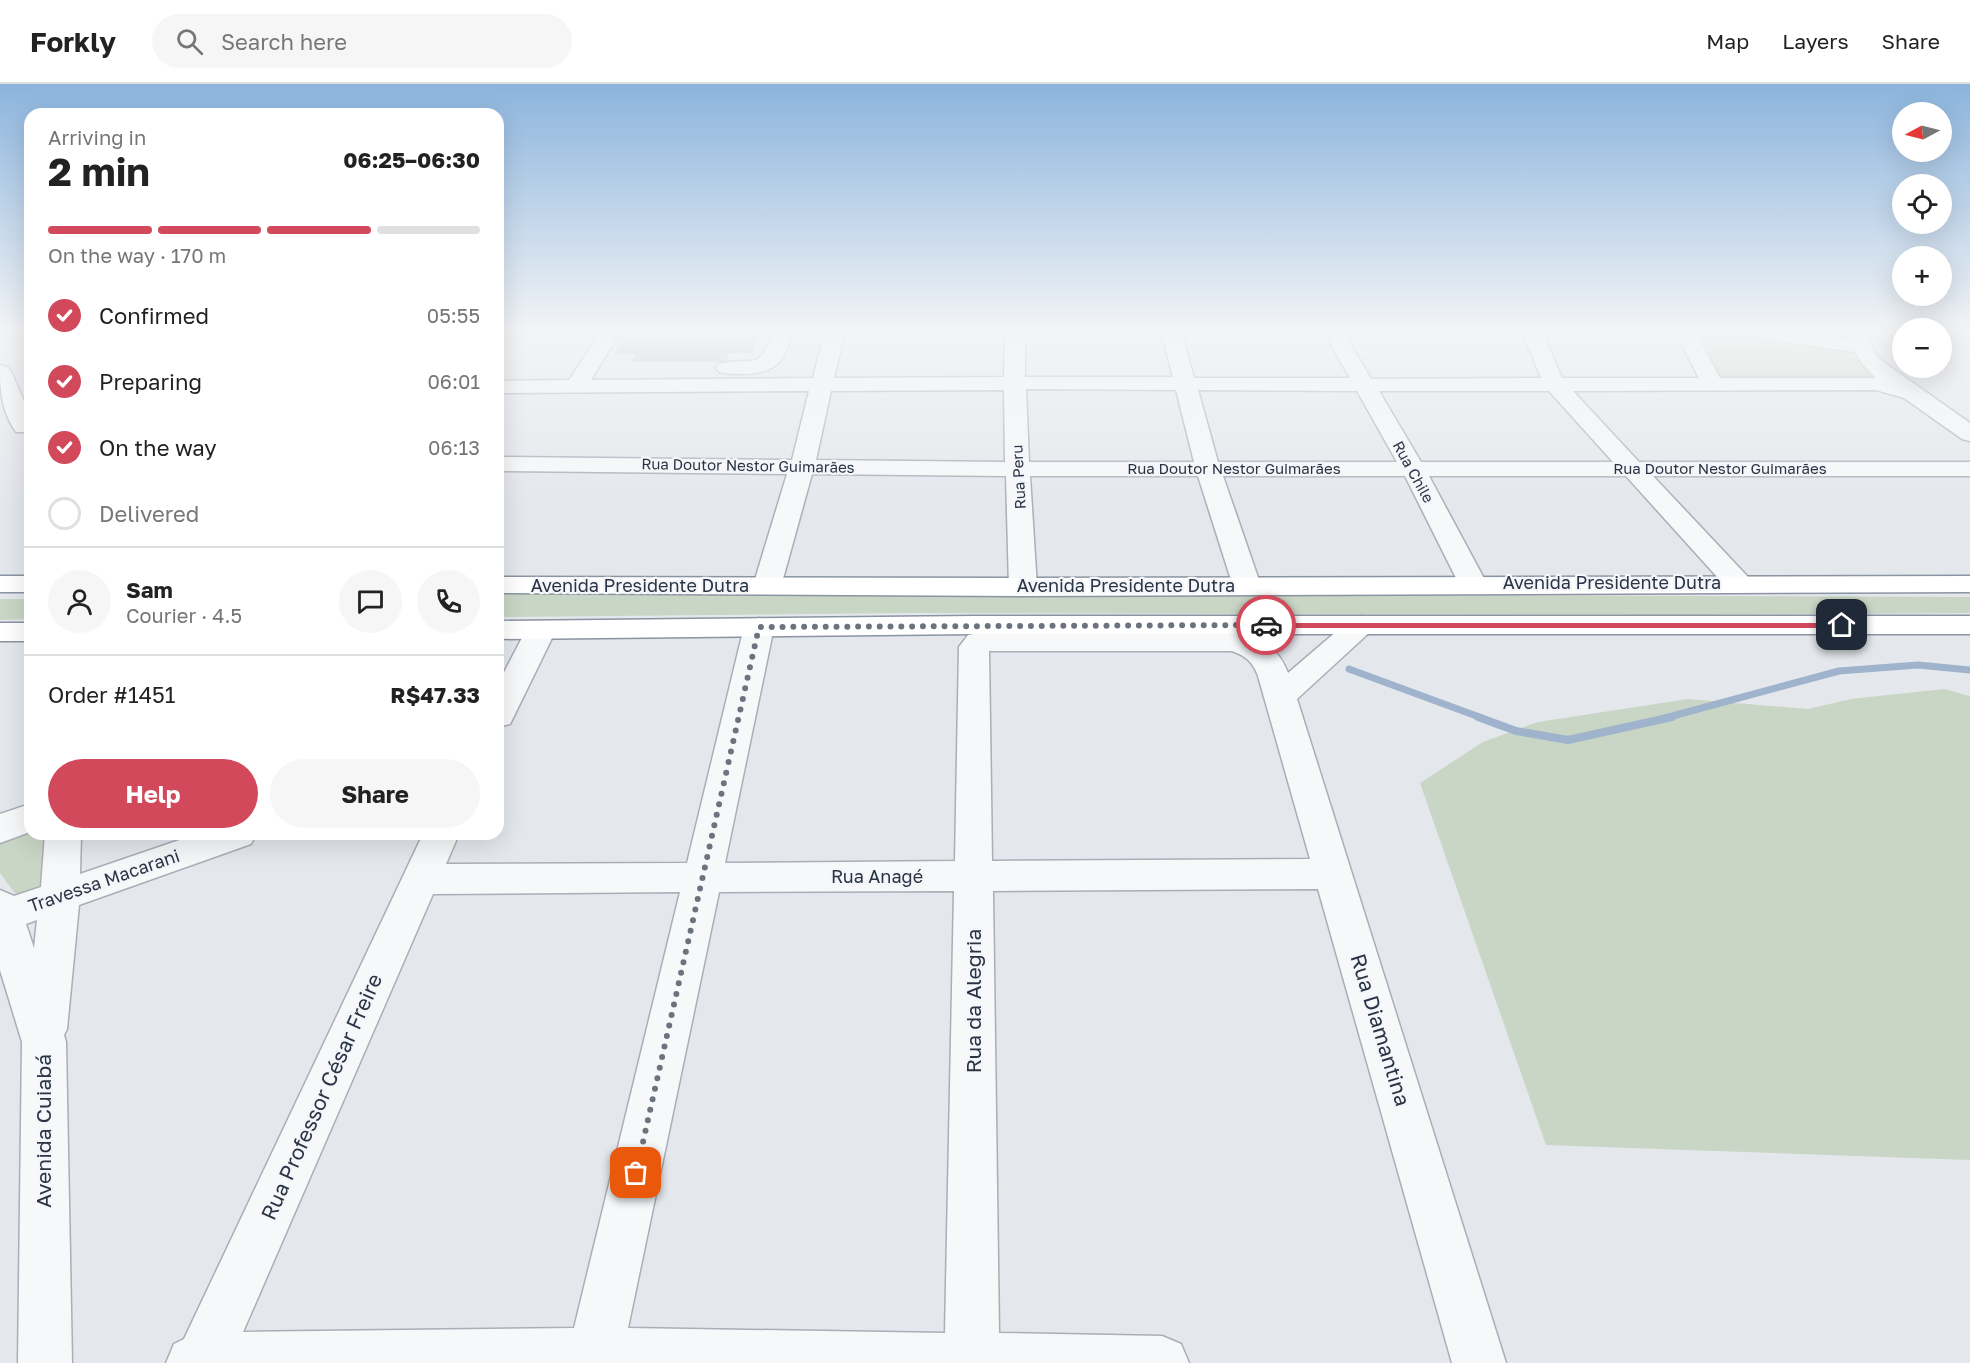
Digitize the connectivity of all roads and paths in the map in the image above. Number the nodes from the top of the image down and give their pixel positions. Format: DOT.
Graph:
graph roads {
  1 [pos="10,391"];
  2 [pos="819,391"];
  3 [pos="1015,391"];
  4 [pos="1187,391"];
  5 [pos="1367,391"];
  6 [pos="1560,391"];
  7 [pos="1906,391"];
  8 [pos="24,420"];
  9 [pos="24,427"];
  10 [pos="1970,434"];
  11 [pos="0,436"];
  12 [pos="504,464"];
  13 [pos="802,466"];
  14 [pos="1020,469"];
  15 [pos="1208,469"];
  16 [pos="1413,469"];
  17 [pos="1634,469"];
  18 [pos="1970,469"];
  19 [pos="1738,583"];
  20 [pos="0,584"];
  21 [pos="1473,584"];
  22 [pos="1970,584"];
  23 [pos="24,585"];
  24 [pos="504,585"];
  25 [pos="767,586"];
  26 [pos="1247,586"];
  27 [pos="1023,587"];
  28 [pos="1361,625"];
  29 [pos="1970,626"];
  30 [pos="759,627"];
  31 [pos="504,630"];
  32 [pos="541,630"];
  33 [pos="0,632"];
  34 [pos="24,632"];
  35 [pos="979,642"];
  36 [pos="1280,697"];
  37 [pos="504,704"];
  38 [pos="24,819"];
  39 [pos="0,829"];
  40 [pos="63,840"];
  41 [pos="221,840"];
  42 [pos="438,840"];
  43 [pos="1334,874"];
  44 [pos="974,876"];
  45 [pos="702,877"];
  46 [pos="420,879"];
  47 [pos="60,896"];
  48 [pos="1,913"];
  49 [pos="44,1042"];
  50 [pos="594,1359"];
  51 [pos="198,1361"];
  52 [pos="972,1361"];
  53 [pos="45,1363"];
  54 [pos="1162,1363"];
  55 [pos="1479,1363"];
  1 -- 8 [label="street"];
  2 -- 13 [label="street"];
  3 -- 14 [label="street, Rua Peru"];
  4 -- 15 [label="street"];
  5 -- 16 [label="street, Rua Chile"];
  6 -- 17 [label="street"];
  7 -- 10 [label="street"];
  9 -- 11 [label="street"];
  12 -- 13 [label="street, Rua Doutor Nestor Guimarães"];
  13 -- 14 [label="street, Rua Doutor Nestor Guimarães"];
  13 -- 25 [label="street"];
  14 -- 15 [label="street, Rua Doutor Nestor Guimarães"];
  14 -- 27 [label="street, Rua Peru"];
  15 -- 16 [label="street, Rua Doutor Nestor Guimarães"];
  15 -- 26 [label="street"];
  16 -- 17 [label="street, Rua Doutor Nestor Guimarães"];
  16 -- 21 [label="street, Rua Chile"];
  17 -- 18 [label="street, Rua Doutor Nestor Guimarães"];
  17 -- 19 [label="street"];
  19 -- 21 [label="highway, Avenida Presidente Dutra"];
  19 -- 22 [label="highway, Avenida Presidente Dutra"];
  20 -- 23 [label="highway"];
  21 -- 26 [label="highway, Avenida Presidente Dutra"];
  24 -- 25 [label="highway, Avenida Presidente Dutra"];
  25 -- 27 [label="highway, Avenida Presidente Dutra"];
  26 -- 27 [label="highway, Avenida Presidente Dutra"];
  28 -- 29 [label="highway"];
  28 -- 30 [label="highway"];
  28 -- 36 [label="street"];
  30 -- 32 [label="highway"];
  30 -- 45 [label="street"];
  31 -- 32 [label="highway"];
  32 -- 37 [label="street"];
  33 -- 34 [label="highway"];
  35 -- 36 [label="street, Rua Diamantina"];
  35 -- 44 [label="street, Rua da Alegria"];
  36 -- 43 [label="street, Rua Diamantina"];
  38 -- 39 [label="street"];
  40 -- 47 [label="street"];
  41 -- 47 [label="street, Travessa Macarani"];
  42 -- 46 [label="street, Rua Professor César Freire"];
  43 -- 44 [label="street, Rua Anagé"];
  43 -- 55 [label="street, Rua Diamantina"];
  44 -- 45 [label="street, Rua Anagé"];
  44 -- 52 [label="street, Rua da Alegria"];
  45 -- 46 [label="street, Rua Anagé"];
  45 -- 50 [label="street"];
  46 -- 51 [label="street, Rua Professor César Freire"];
  47 -- 48 [label="street, Travessa Macarani"];
  47 -- 49 [label="street"];
  48 -- 49 [label="street, Avenida Cuiabá"];
  49 -- 53 [label="street, Avenida Cuiabá"];
  50 -- 51 [label="street"];
  50 -- 52 [label="street"];
  52 -- 54 [label="street"];
}
